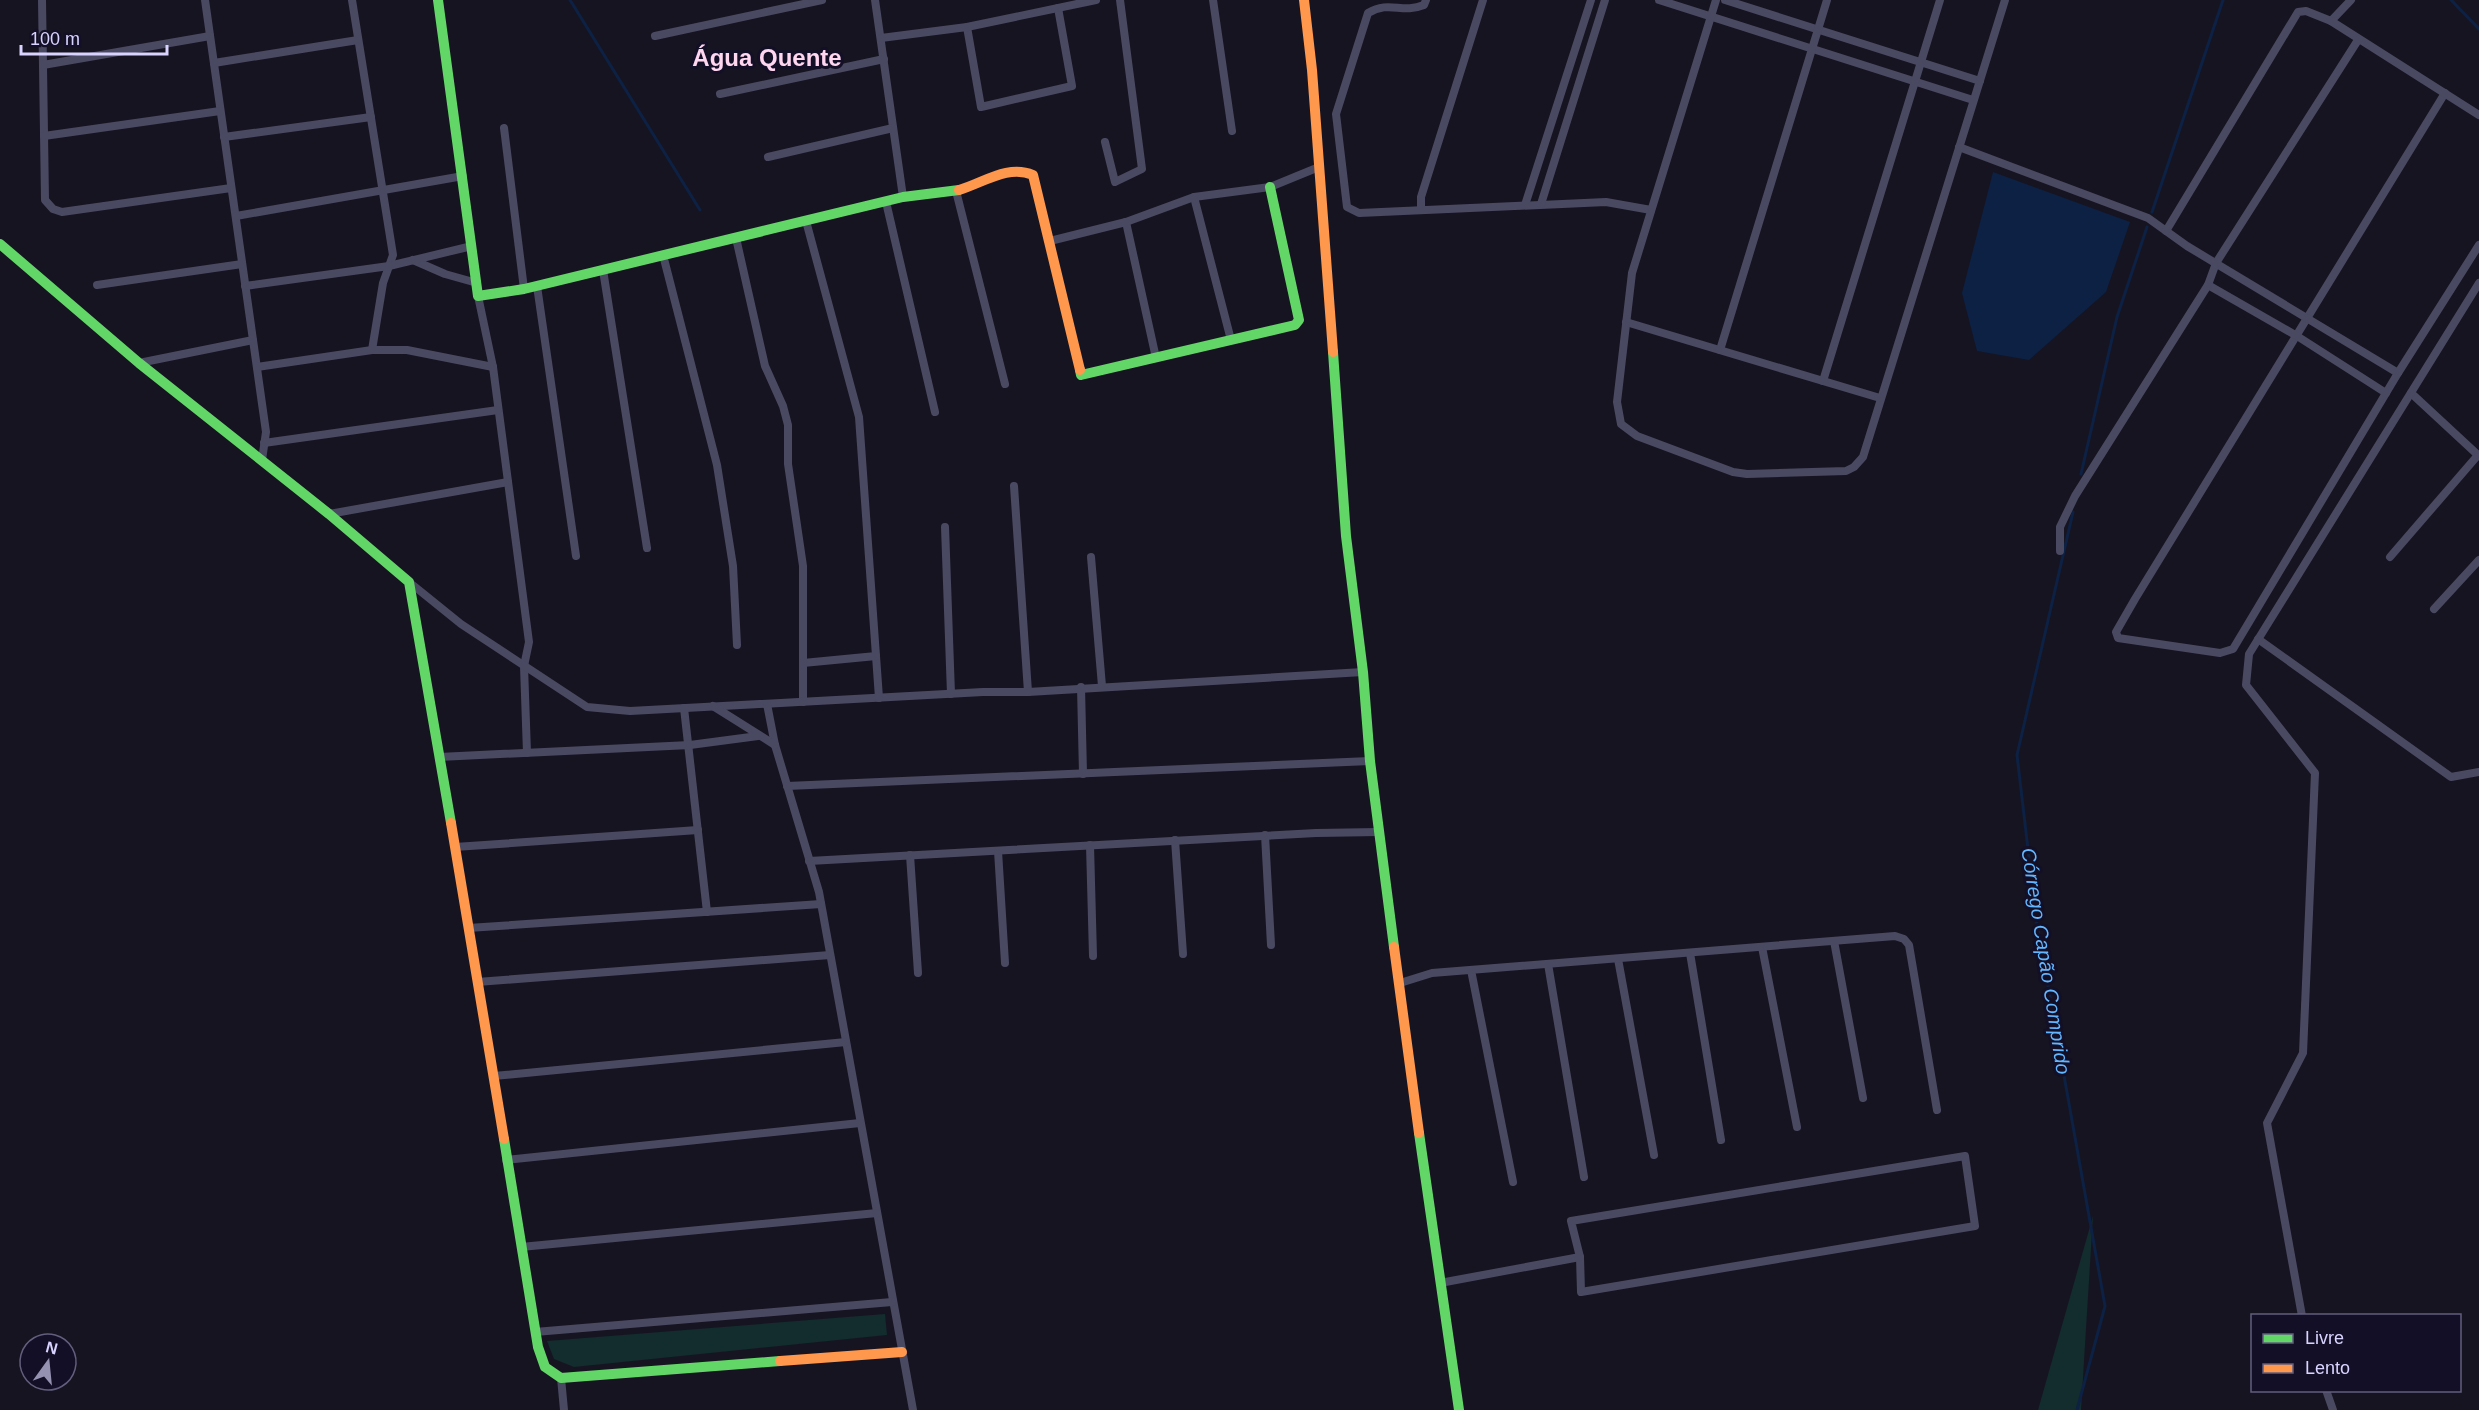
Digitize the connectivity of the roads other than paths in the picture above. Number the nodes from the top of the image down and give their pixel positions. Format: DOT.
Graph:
graph roads {
  1 [pos="42,0"];
  2 [pos="205,0"];
  3 [pos="352,0"];
  4 [pos="438,0"];
  5 [pos="822,0"];
  6 [pos="875,0"];
  7 [pos="1096,0"];
  8 [pos="1119,0"];
  9 [pos="1213,0"];
  10 [pos="1304,0"];
  11 [pos="1426,0"];
  12 [pos="1483,0"];
  13 [pos="1591,0"];
  14 [pos="1605,0"];
  15 [pos="1659,0"];
  16 [pos="1716,0"];
  17 [pos="1725,0"];
  18 [pos="1827,0"];
  19 [pos="1940,0"];
  20 [pos="2005,0"];
  21 [pos="2351,0"];
  22 [pos="1058,8"];
  23 [pos="1712,17"];
  24 [pos="2331,21"];
  25 [pos="967,27"];
  26 [pos="1818,29"];
  27 [pos="210,36"];
  28 [pos="655,36"];
  29 [pos="881,39"];
  30 [pos="358,40"];
  31 [pos="2358,40"];
  32 [pos="1812,48"];
  33 [pos="884,59"];
  34 [pos="1921,62"];
  35 [pos="213,63"];
  36 [pos="43,65"];
  37 [pos="1915,81"];
  38 [pos="1980,81"];
  39 [pos="2445,93"];
  40 [pos="720,94"];
  41 [pos="1973,100"];
  42 [pos="220,111"];
  43 [pos="2479,115"];
  44 [pos="371,117"];
  45 [pos="504,128"];
  46 [pos="893,128"];
  47 [pos="1232,130"];
  48 [pos="44,136"];
  49 [pos="224,137"];
  50 [pos="1105,142"];
  51 [pos="1959,147"];
  52 [pos="768,157"];
  53 [pos="1319,167"];
  54 [pos="462,176"];
  55 [pos="1269,187"];
  56 [pos="231,188"];
  57 [pos="382,190"];
  58 [pos="956,191"];
  59 [pos="903,197"];
  60 [pos="1194,198"];
  61 [pos="886,202"];
  62 [pos="1541,204"];
  63 [pos="1525,205"];
  64 [pos="1421,210"];
  65 [pos="1651,210"];
  66 [pos="236,216"];
  67 [pos="806,221"];
  68 [pos="1126,222"];
  69 [pos="2166,231"];
  70 [pos="736,238"];
  71 [pos="1050,241"];
  72 [pos="0,244"];
  73 [pos="2479,245"];
  74 [pos="472,246"];
  75 [pos="663,255"];
  76 [pos="413,260"];
  77 [pos="2216,263"];
  78 [pos="242,264"];
  79 [pos="389,266"];
  80 [pos="603,270"];
  81 [pos="477,283"];
  82 [pos="2479,283"];
  83 [pos="97,285"];
  84 [pos="2208,285"];
  85 [pos="245,286"];
  86 [pos="537,286"];
  87 [pos="524,289"];
  88 [pos="478,296"];
  89 [pos="2308,319"];
  90 [pos="1626,322"];
  91 [pos="2297,336"];
  92 [pos="253,340"];
  93 [pos="1231,340"];
  94 [pos="372,350"];
  95 [pos="1720,350"];
  96 [pos="1156,358"];
  97 [pos="138,363"];
  98 [pos="257,367"];
  99 [pos="493,367"];
  100 [pos="2398,373"];
  101 [pos="1823,381"];
  102 [pos="1005,384"];
  103 [pos="2386,393"];
  104 [pos="2411,393"];
  105 [pos="1880,398"];
  106 [pos="498,410"];
  107 [pos="934,412"];
  108 [pos="264,443"];
  109 [pos="2479,455"];
  110 [pos="262,460"];
  111 [pos="508,482"];
  112 [pos="1014,486"];
  113 [pos="329,514"];
  114 [pos="945,527"];
  115 [pos="647,548"];
  116 [pos="2060,551"];
  117 [pos="576,556"];
  118 [pos="1091,557"];
  119 [pos="2390,557"];
  120 [pos="2479,560"];
  121 [pos="409,582"];
  122 [pos="2434,609"];
  123 [pos="2258,639"];
  124 [pos="737,645"];
  125 [pos="876,656"];
  126 [pos="803,663"];
  127 [pos="524,666"];
  128 [pos="1363,672"];
  129 [pos="1102,686"];
  130 [pos="1081,687"];
  131 [pos="1028,692"];
  132 [pos="951,694"];
  133 [pos="879,698"];
  134 [pos="803,702"];
  135 [pos="767,704"];
  136 [pos="713,706"];
  137 [pos="684,708"];
  138 [pos="758,736"];
  139 [pos="690,745"];
  140 [pos="775,745"];
  141 [pos="527,753"];
  142 [pos="439,757"];
  143 [pos="1370,761"];
  144 [pos="2479,772"];
  145 [pos="1083,774"];
  146 [pos="787,786"];
  147 [pos="698,830"];
  148 [pos="1379,831"];
  149 [pos="1264,836"];
  150 [pos="1175,840"];
  151 [pos="1090,845"];
  152 [pos="455,847"];
  153 [pos="998,850"];
  154 [pos="910,855"];
  155 [pos="809,861"];
  156 [pos="821,904"];
  157 [pos="707,912"];
  158 [pos="468,928"];
  159 [pos="1834,941"];
  160 [pos="1270,945"];
  161 [pos="1762,947"];
  162 [pos="1690,953"];
  163 [pos="1183,954"];
  164 [pos="830,955"];
  165 [pos="1094,956"];
  166 [pos="1618,959"];
  167 [pos="1005,963"];
  168 [pos="1548,964"];
  169 [pos="1471,970"];
  170 [pos="918,973"];
  171 [pos="477,982"];
  172 [pos="1400,983"];
  173 [pos="846,1042"];
  174 [pos="494,1076"];
  175 [pos="1863,1098"];
  176 [pos="1937,1110"];
  177 [pos="860,1123"];
  178 [pos="1797,1127"];
  179 [pos="1721,1140"];
  180 [pos="1654,1155"];
  181 [pos="506,1160"];
  182 [pos="1584,1177"];
  183 [pos="1513,1182"];
  184 [pos="876,1213"];
  185 [pos="521,1247"];
  186 [pos="1580,1257"];
  187 [pos="1440,1283"];
  188 [pos="892,1302"];
  189 [pos="2302,1314"];
  190 [pos="535,1332"];
  191 [pos="902,1352"];
  192 [pos="561,1378"];
  193 [pos="2327,1392"];
  194 [pos="564,1410"];
  195 [pos="913,1410"];
  196 [pos="1459,1410"];
  197 [pos="2333,1410"];
  1 -- 36 [label="street"];
  2 -- 27 [label="street"];
  3 -- 30 [label="street"];
  4 -- 54 [label="street"];
  5 -- 28 [label="street"];
  6 -- 29 [label="street"];
  7 -- 22 [label="street"];
  8 -- 50 [label="street"];
  9 -- 47 [label="street"];
  10 -- 53 [label="street"];
  11 -- 64 [label="street"];
  12 -- 64 [label="street"];
  13 -- 63 [label="street"];
  14 -- 62 [label="street"];
  15 -- 23 [label="street"];
  16 -- 23 [label="street"];
  17 -- 26 [label="street"];
  18 -- 26 [label="street"];
  19 -- 34 [label="street"];
  20 -- 38 [label="street"];
  21 -- 24 [label="street"];
  22 -- 25 [label="street"];
  22 -- 25 [label="street"];
  23 -- 32 [label="street"];
  23 -- 65 [label="street"];
  24 -- 31 [label="street"];
  24 -- 69 [label="street"];
  25 -- 29 [label="street"];
  26 -- 32 [label="street"];
  26 -- 34 [label="street"];
  27 -- 35 [label="street"];
  27 -- 36 [label="street"];
  29 -- 33 [label="street"];
  30 -- 35 [label="street"];
  30 -- 44 [label="street"];
  31 -- 39 [label="street"];
  31 -- 77 [label="street"];
  32 -- 37 [label="street"];
  32 -- 95 [label="street"];
  33 -- 40 [label="street"];
  33 -- 46 [label="street"];
  34 -- 37 [label="street"];
  34 -- 38 [label="street"];
  35 -- 42 [label="street"];
  36 -- 48 [label="street"];
  37 -- 41 [label="street"];
  37 -- 101 [label="street"];
  38 -- 41 [label="street"];
  39 -- 43 [label="street"];
  39 -- 89 [label="street"];
  41 -- 51 [label="street"];
  42 -- 48 [label="street"];
  42 -- 49 [label="street"];
  44 -- 49 [label="street"];
  44 -- 57 [label="street"];
  45 -- 87 [label="street"];
  46 -- 52 [label="street"];
  46 -- 59 [label="street"];
  48 -- 56 [label="street"];
  49 -- 56 [label="street"];
  51 -- 69 [label="street"];
  51 -- 105 [label="street"];
  53 -- 55 [label="street"];
  53 -- 128 [label="street"];
  54 -- 57 [label="street"];
  54 -- 74 [label="street"];
  55 -- 60 [label="street"];
  55 -- 93 [label="street"];
  56 -- 66 [label="street"];
  57 -- 66 [label="street"];
  57 -- 79 [label="street"];
  58 -- 59 [label="street"];
  58 -- 71 [label="street"];
  58 -- 102 [label="street"];
  59 -- 61 [label="street"];
  60 -- 68 [label="street"];
  60 -- 93 [label="street"];
  61 -- 67 [label="street"];
  61 -- 107 [label="street"];
  62 -- 63 [label="street"];
  62 -- 65 [label="street"];
  63 -- 64 [label="street"];
  65 -- 90 [label="street"];
  66 -- 78 [label="street"];
  67 -- 70 [label="street"];
  67 -- 125 [label="street"];
  68 -- 71 [label="street"];
  68 -- 96 [label="street"];
  69 -- 77 [label="street"];
  70 -- 75 [label="street"];
  70 -- 126 [label="street"];
  71 -- 96 [label="street"];
  72 -- 97 [label="street"];
  73 -- 100 [label="street"];
  74 -- 76 [label="street"];
  74 -- 81 [label="street"];
  75 -- 80 [label="street"];
  75 -- 124 [label="street"];
  76 -- 79 [label="street"];
  76 -- 81 [label="street"];
  77 -- 84 [label="street"];
  77 -- 89 [label="street"];
  78 -- 83 [label="street"];
  78 -- 85 [label="street"];
  79 -- 85 [label="street"];
  79 -- 94 [label="street"];
  80 -- 86 [label="street"];
  80 -- 115 [label="street"];
  81 -- 88 [label="street"];
  82 -- 104 [label="street"];
  84 -- 91 [label="street"];
  84 -- 116 [label="street"];
  85 -- 92 [label="street"];
  86 -- 87 [label="street"];
  86 -- 117 [label="street"];
  87 -- 88 [label="street"];
  88 -- 99 [label="street"];
  89 -- 91 [label="street"];
  89 -- 100 [label="street"];
  90 -- 95 [label="street"];
  90 -- 105 [label="street"];
  91 -- 103 [label="street"];
  91 -- 103 [label="street"];
  92 -- 97 [label="street"];
  92 -- 98 [label="street"];
  93 -- 96 [label="street"];
  94 -- 98 [label="street"];
  94 -- 99 [label="street"];
  95 -- 101 [label="street"];
  97 -- 110 [label="street"];
  98 -- 108 [label="street"];
  99 -- 106 [label="street"];
  100 -- 103 [label="street"];
  101 -- 105 [label="street"];
  104 -- 109 [label="street"];
  104 -- 123 [label="street"];
  106 -- 108 [label="street"];
  106 -- 111 [label="street"];
  108 -- 110 [label="street"];
  109 -- 119 [label="street"];
  110 -- 113 [label="street"];
  111 -- 113 [label="street"];
  111 -- 127 [label="street"];
  112 -- 131 [label="street"];
  113 -- 121 [label="street"];
  114 -- 132 [label="street"];
  118 -- 129 [label="street"];
  120 -- 122 [label="street"];
  121 -- 127 [label="street"];
  121 -- 142 [label="street"];
  123 -- 144 [label="street"];
  123 -- 189 [label="street"];
  125 -- 126 [label="street"];
  125 -- 133 [label="street"];
  126 -- 134 [label="street"];
  127 -- 137 [label="street"];
  127 -- 141 [label="street"];
  128 -- 129 [label="street"];
  128 -- 143 [label="street"];
  129 -- 130 [label="street"];
  130 -- 131 [label="street"];
  130 -- 145 [label="street"];
  131 -- 132 [label="street"];
  132 -- 133 [label="street"];
  133 -- 134 [label="street"];
  134 -- 135 [label="street"];
  135 -- 136 [label="street"];
  135 -- 140 [label="street"];
  136 -- 137 [label="street"];
  136 -- 138 [label="street"];
  137 -- 139 [label="street"];
  138 -- 139 [label="street"];
  138 -- 140 [label="street"];
  139 -- 141 [label="street"];
  139 -- 147 [label="street"];
  140 -- 146 [label="street"];
  141 -- 142 [label="street"];
  142 -- 152 [label="street"];
  143 -- 145 [label="street"];
  143 -- 148 [label="street"];
  145 -- 146 [label="street"];
  146 -- 155 [label="street"];
  147 -- 152 [label="street"];
  147 -- 157 [label="street"];
  148 -- 149 [label="street"];
  148 -- 172 [label="street"];
  149 -- 150 [label="street"];
  149 -- 160 [label="street"];
  150 -- 151 [label="street"];
  150 -- 163 [label="street"];
  151 -- 153 [label="street"];
  151 -- 165 [label="street"];
  152 -- 158 [label="street"];
  153 -- 154 [label="street"];
  153 -- 167 [label="street"];
  154 -- 155 [label="street"];
  154 -- 170 [label="street"];
  155 -- 156 [label="street"];
  156 -- 157 [label="street"];
  156 -- 164 [label="street"];
  157 -- 158 [label="street"];
  158 -- 171 [label="street"];
  159 -- 161 [label="street"];
  159 -- 175 [label="street"];
  159 -- 176 [label="street"];
  161 -- 162 [label="street"];
  161 -- 178 [label="street"];
  162 -- 166 [label="street"];
  162 -- 179 [label="street"];
  164 -- 171 [label="street"];
  164 -- 173 [label="street"];
  166 -- 168 [label="street"];
  166 -- 180 [label="street"];
  168 -- 169 [label="street"];
  168 -- 182 [label="street"];
  169 -- 172 [label="street"];
  169 -- 183 [label="street"];
  171 -- 174 [label="street"];
  172 -- 187 [label="street"];
  173 -- 174 [label="street"];
  173 -- 177 [label="street"];
  174 -- 181 [label="street"];
  177 -- 181 [label="street"];
  177 -- 184 [label="street"];
  181 -- 185 [label="street"];
  184 -- 185 [label="street"];
  184 -- 188 [label="street"];
  185 -- 190 [label="street"];
  186 -- 186 [label="street"];
  186 -- 187 [label="street"];
  187 -- 196 [label="street"];
  188 -- 190 [label="street"];
  188 -- 191 [label="street"];
  190 -- 192 [label="street"];
  191 -- 192 [label="street"];
  191 -- 195 [label="street"];
  192 -- 194 [label="street"];
  193 -- 197 [label="street"];
}
